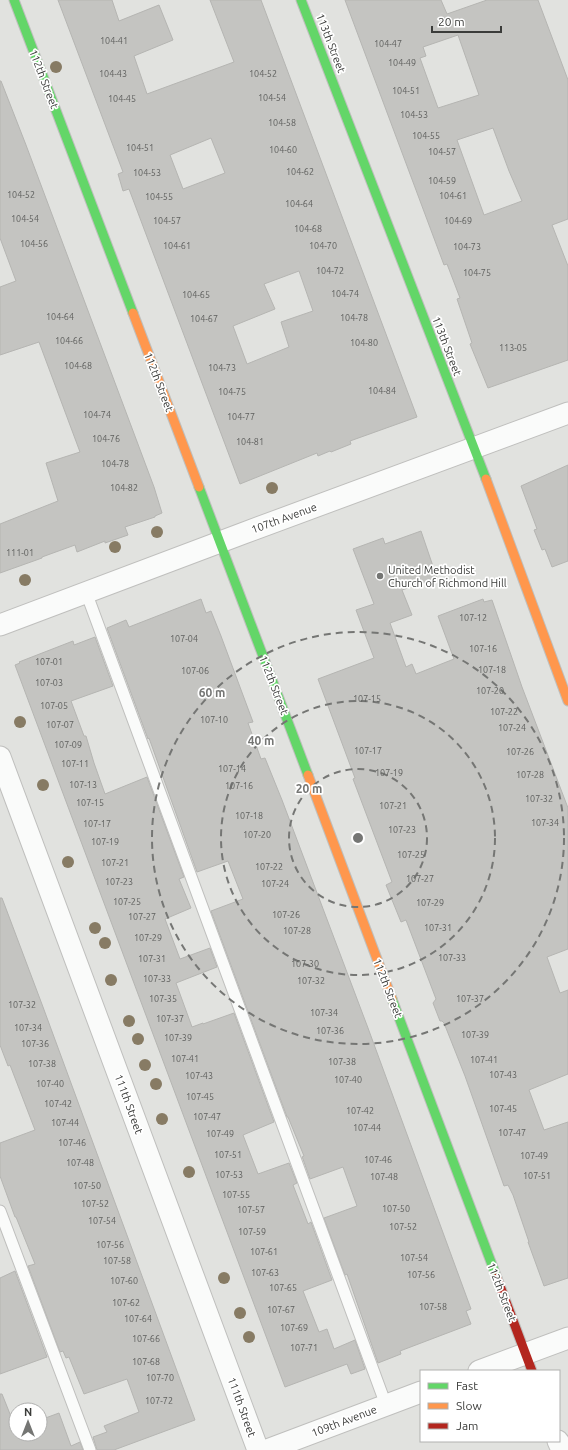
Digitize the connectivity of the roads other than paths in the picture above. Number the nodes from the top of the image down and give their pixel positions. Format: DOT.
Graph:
graph roads {
  1 [pos="14,0"];
  2 [pos="301,0"];
  3 [pos="568,413"];
  4 [pos="474,448"];
  5 [pos="220,542"];
  6 [pos="86,592"];
  7 [pos="0,625"];
  8 [pos="568,701"];
  9 [pos="0,757"];
  10 [pos="0,1211"];
  11 [pos="568,1338"];
  12 [pos="529,1362"];
  13 [pos="485,1370"];
  14 [pos="420,1392"];
  15 [pos="386,1405"];
  16 [pos="90,1450"];
  17 [pos="258,1450"];
  18 [pos="267,1450"];
  1 -- 5 [label="street, 112th Street"];
  2 -- 4 [label="street, 113th Street"];
  3 -- 4 [label="street, 107th Avenue"];
  4 -- 5 [label="street, 107th Avenue"];
  4 -- 8 [label="street, 113th Street"];
  5 -- 6 [label="street, 107th Avenue"];
  5 -- 12 [label="street, 112th Street"];
  6 -- 7 [label="street, 107th Avenue"];
  6 -- 15 [label="lane"];
  9 -- 17 [label="street, 111th Street"];
  10 -- 16 [label="lane"];
  11 -- 12 [label="street"];
  12 -- 13 [label="street"];
  14 -- 15 [label="street, 109th Avenue"];
  15 -- 18 [label="street, 109th Avenue"];
}
